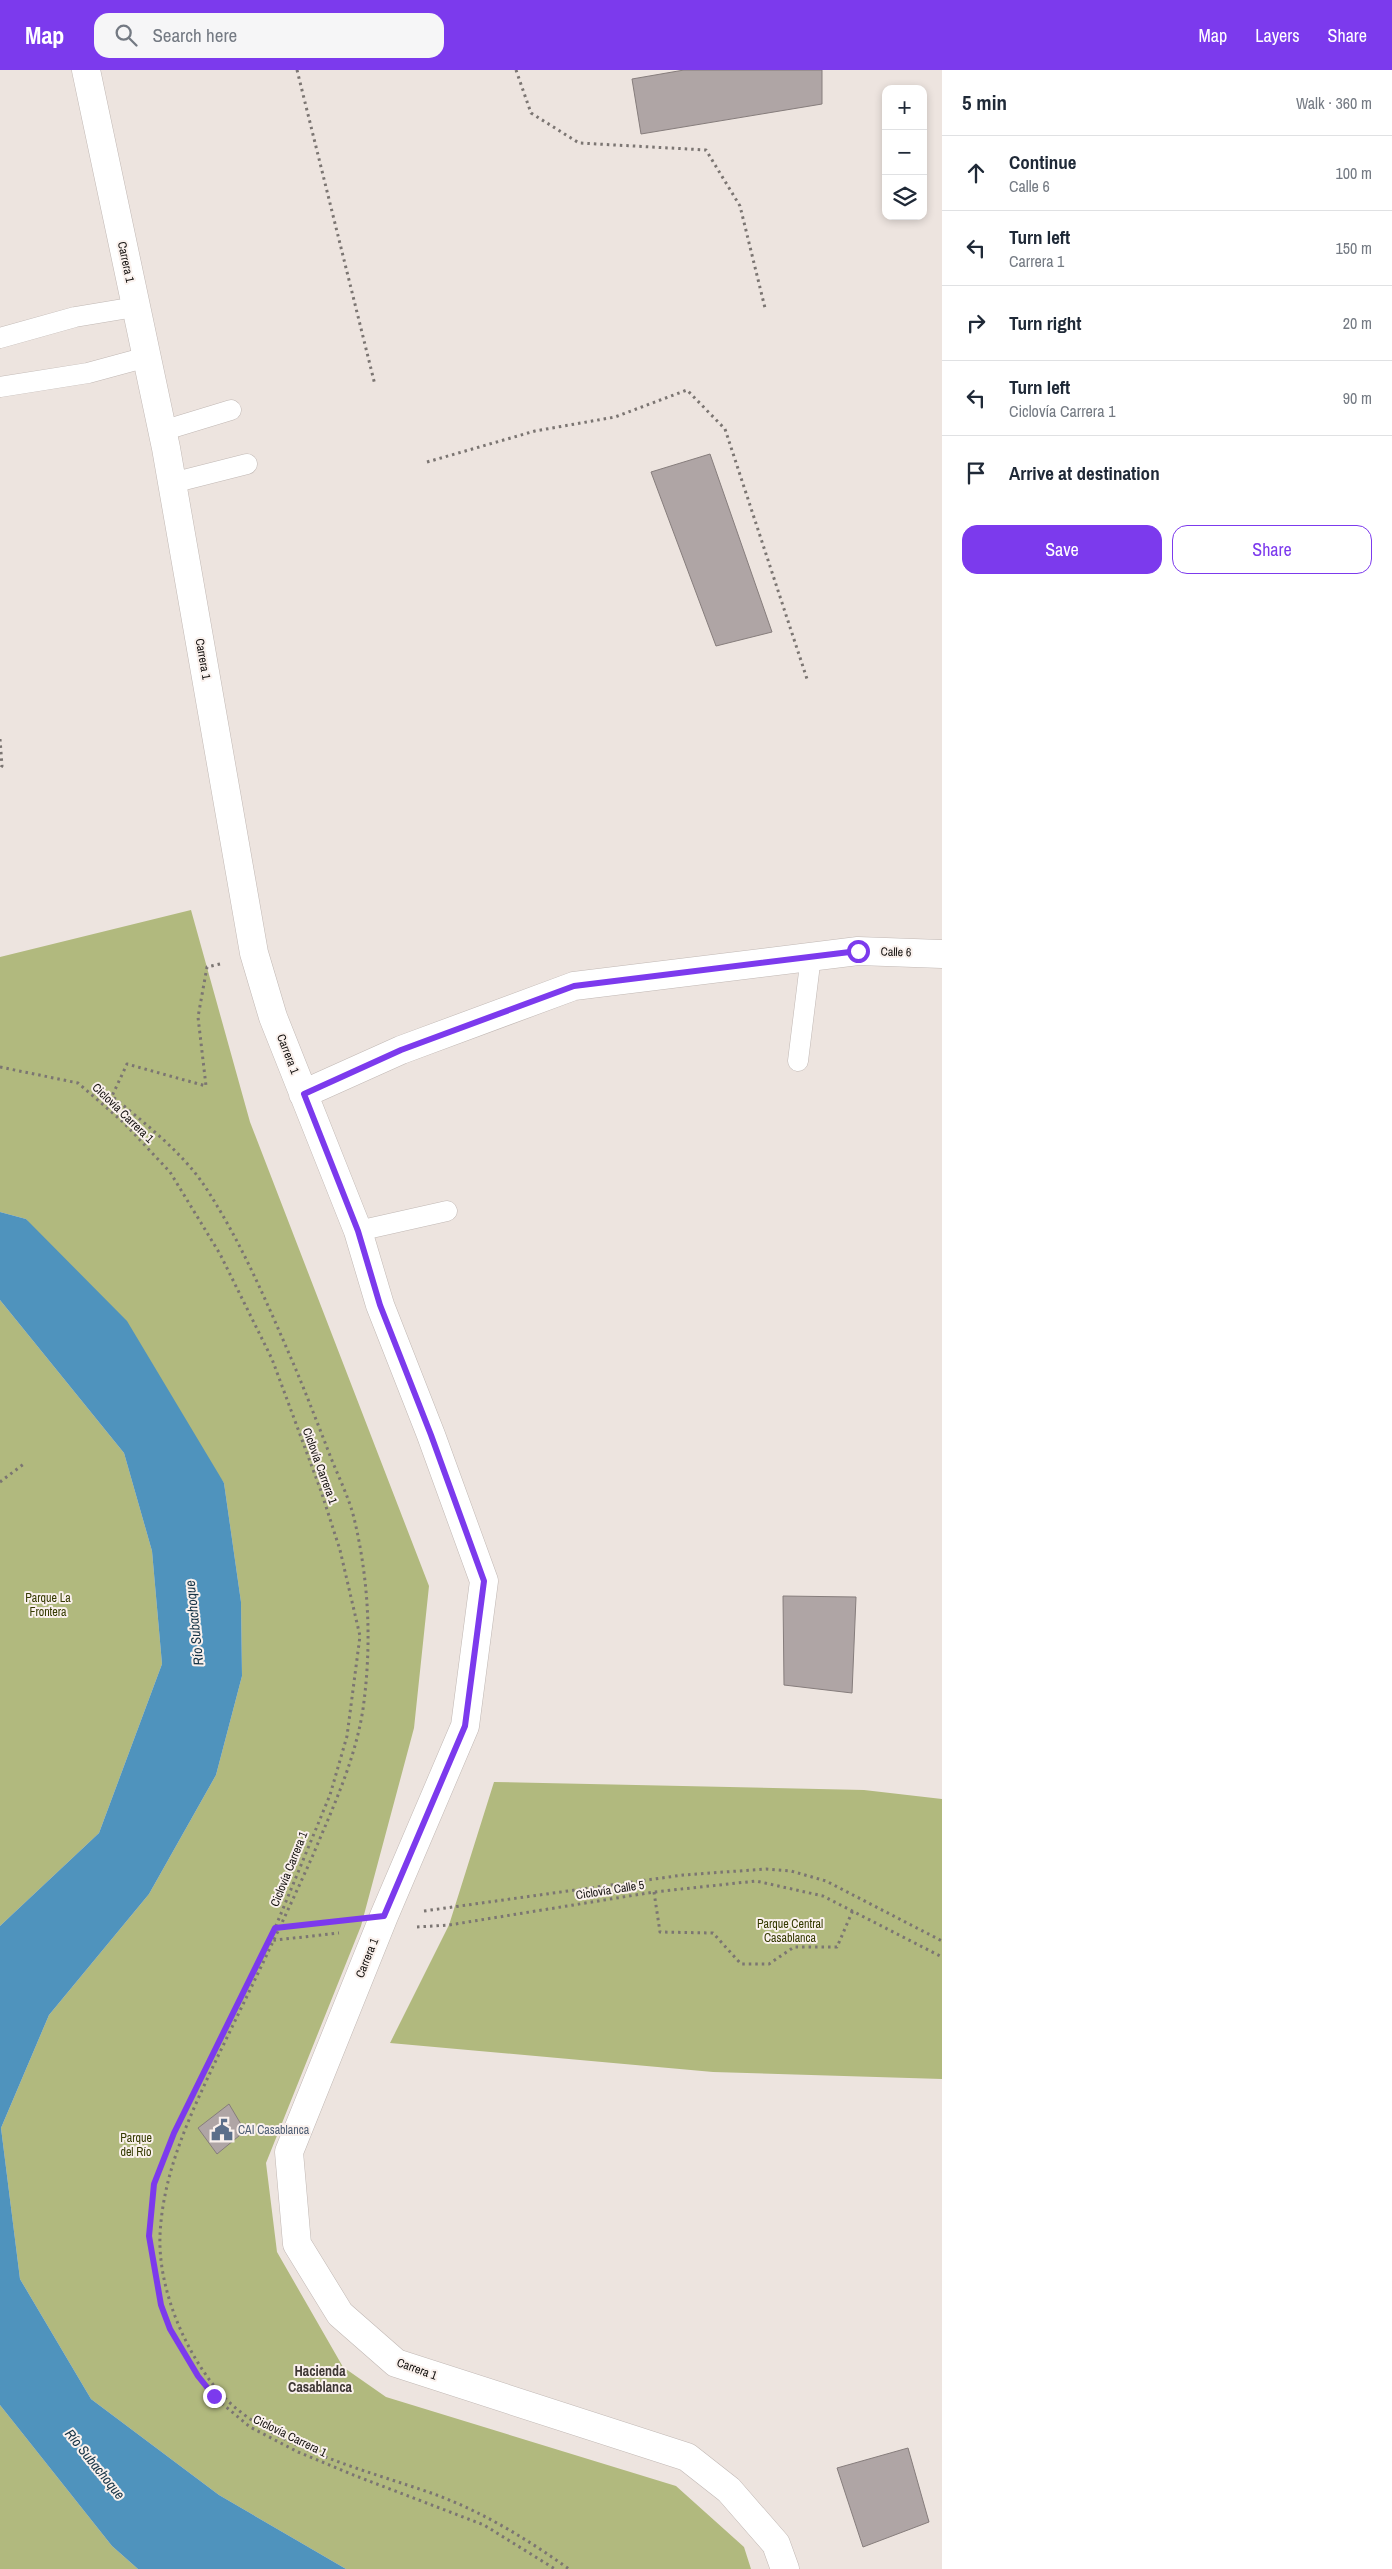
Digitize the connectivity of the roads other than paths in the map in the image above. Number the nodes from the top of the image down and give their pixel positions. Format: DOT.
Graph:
graph roads {
  1 [pos="86,70"];
  2 [pos="135,307"];
  3 [pos="0,338"];
  4 [pos="147,357"];
  5 [pos="0,387"];
  6 [pos="231,410"];
  7 [pos="162,431"];
  8 [pos="246,464"];
  9 [pos="172,483"];
  10 [pos="942,954"];
  11 [pos="811,956"];
  12 [pos="798,1061"];
  13 [pos="304,1094"];
  14 [pos="447,1210"];
  15 [pos="358,1231"];
  16 [pos="785,2569"];
  1 -- 2 [label="street, Carrera 1"];
  2 -- 3 [label="lane"];
  2 -- 4 [label="street, Carrera 1"];
  4 -- 5 [label="lane"];
  4 -- 7 [label="street, Carrera 1"];
  6 -- 7 [label="lane"];
  7 -- 9 [label="street, Carrera 1"];
  8 -- 9 [label="lane"];
  9 -- 13 [label="street, Carrera 1"];
  10 -- 11 [label="street, Calle 6"];
  11 -- 12 [label="lane"];
  11 -- 13 [label="street, Calle 6"];
  13 -- 15 [label="street, Carrera 1"];
  14 -- 15 [label="lane"];
  15 -- 16 [label="street, Carrera 1"];
}
